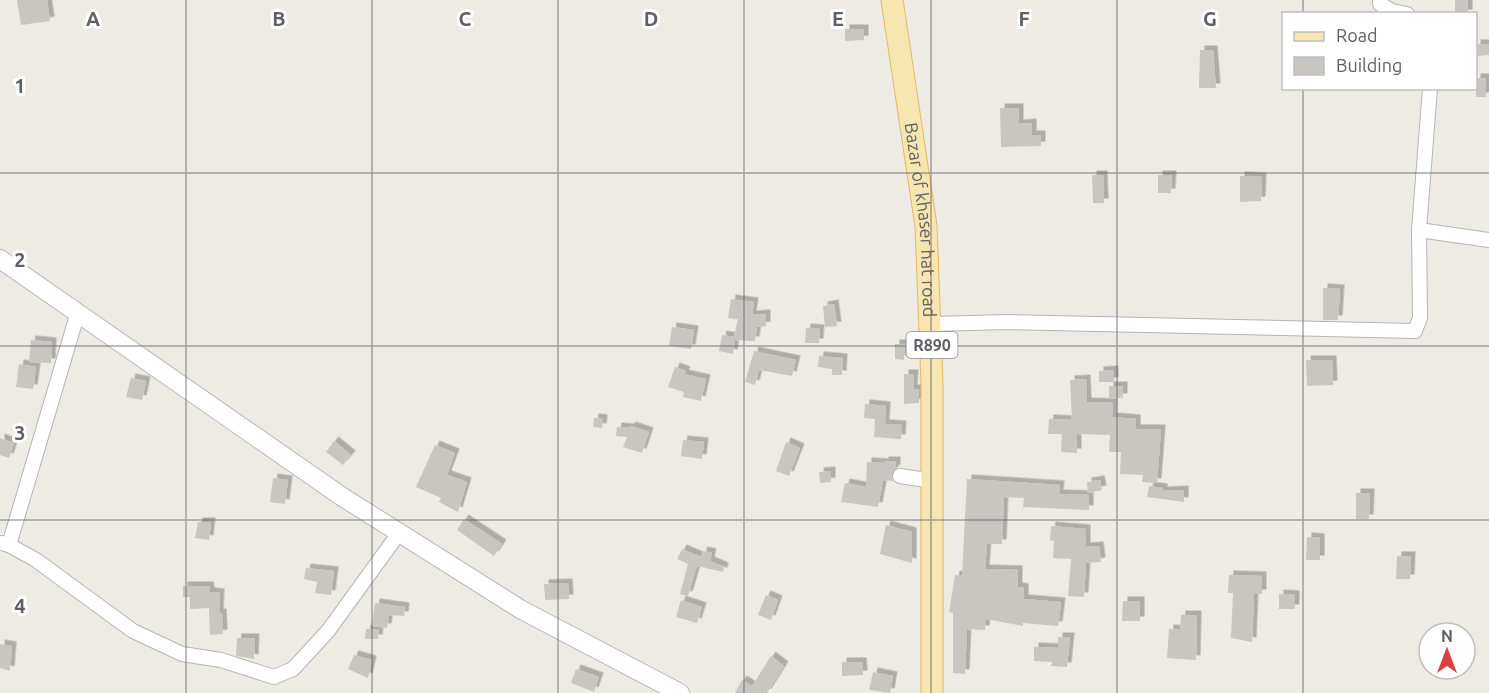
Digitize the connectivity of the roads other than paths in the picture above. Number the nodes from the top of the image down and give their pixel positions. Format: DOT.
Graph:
graph roads {
  1 [pos="892,0"];
  2 [pos="1380,0"];
  3 [pos="1397,12"];
  4 [pos="1430,90"];
  5 [pos="1419,230"];
  6 [pos="1489,240"];
  7 [pos="0,258"];
  8 [pos="78,312"];
  9 [pos="932,324"];
  10 [pos="900,476"];
  11 [pos="933,481"];
  12 [pos="399,533"];
  13 [pos="4,544"];
  14 [pos="680,693"];
  15 [pos="932,693"];
  1 -- 9 [label="main road, Bazar of khaser hat road / R890"];
  2 -- 3 [label="street"];
  4 -- 5 [label="street"];
  5 -- 6 [label="street"];
  5 -- 9 [label="street"];
  7 -- 8 [label="main road"];
  8 -- 12 [label="main road"];
  8 -- 13 [label="street"];
  9 -- 11 [label="main road, Bazar of khaser hat road / R890"];
  10 -- 11 [label="street"];
  11 -- 15 [label="main road, Bazar of khaser hat road / R890"];
  12 -- 13 [label="street"];
  12 -- 14 [label="main road"];
}
